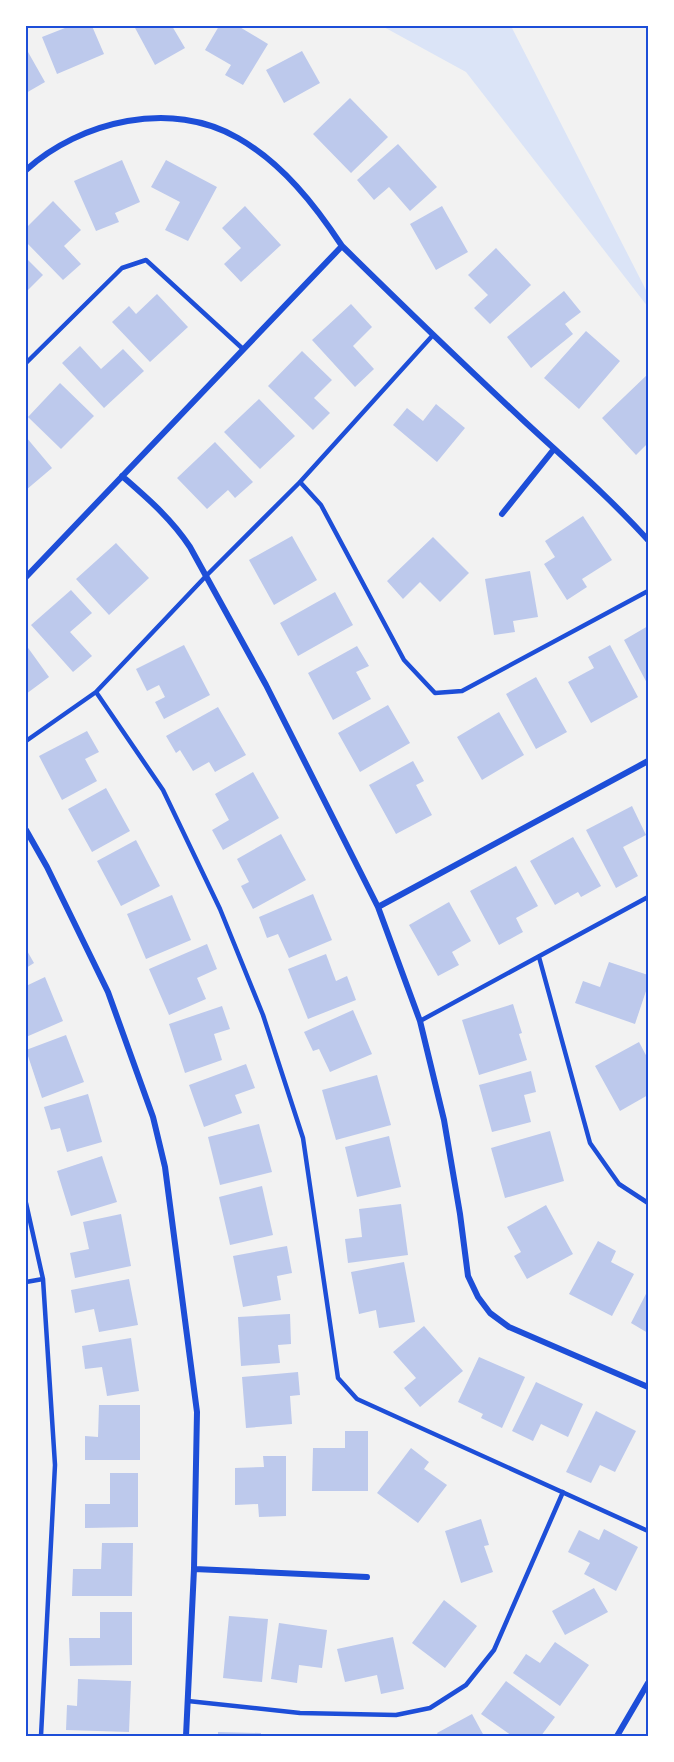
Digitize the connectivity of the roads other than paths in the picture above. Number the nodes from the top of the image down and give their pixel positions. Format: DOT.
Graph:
graph roads {
  1 [pos="26,171"];
  2 [pos="342,246"];
  3 [pos="433,335"];
  4 [pos="243,349"];
  5 [pos="26,363"];
  6 [pos="554,449"];
  7 [pos="122,476"];
  8 [pos="300,482"];
  9 [pos="502,514"];
  10 [pos="648,540"];
  11 [pos="206,576"];
  12 [pos="26,577"];
  13 [pos="648,591"];
  14 [pos="96,692"];
  15 [pos="26,741"];
  16 [pos="648,761"];
  17 [pos="26,830"];
  18 [pos="648,897"];
  19 [pos="378,907"];
  20 [pos="539,957"];
  21 [pos="420,1021"];
  22 [pos="26,1203"];
  23 [pos="648,1203"];
  24 [pos="43,1279"];
  25 [pos="26,1282"];
  26 [pos="648,1387"];
  27 [pos="563,1492"];
  28 [pos="648,1531"];
  29 [pos="194,1569"];
  30 [pos="367,1577"];
  31 [pos="648,1683"];
  32 [pos="188,1701"];
  33 [pos="41,1737"];
  34 [pos="186,1737"];
  35 [pos="617,1737"];
  1 -- 2 [label="street"];
  2 -- 3 [label="street"];
  2 -- 4 [label="street"];
  3 -- 6 [label="street"];
  3 -- 8 [label="lane"];
  4 -- 5 [label="lane"];
  4 -- 7 [label="street"];
  6 -- 9 [label="street"];
  6 -- 10 [label="street"];
  7 -- 11 [label="street"];
  7 -- 12 [label="street"];
  8 -- 11 [label="lane"];
  8 -- 13 [label="lane"];
  11 -- 14 [label="lane"];
  11 -- 19 [label="street"];
  14 -- 15 [label="lane"];
  14 -- 27 [label="lane"];
  16 -- 19 [label="street"];
  17 -- 29 [label="street"];
  18 -- 20 [label="lane"];
  19 -- 21 [label="street"];
  20 -- 21 [label="lane"];
  20 -- 23 [label="lane"];
  21 -- 26 [label="street"];
  22 -- 24 [label="lane"];
  24 -- 25 [label="lane"];
  24 -- 33 [label="lane"];
  27 -- 28 [label="lane"];
  27 -- 32 [label="lane"];
  29 -- 30 [label="street"];
  29 -- 32 [label="street"];
  31 -- 35 [label="street"];
  32 -- 34 [label="street"];
}
